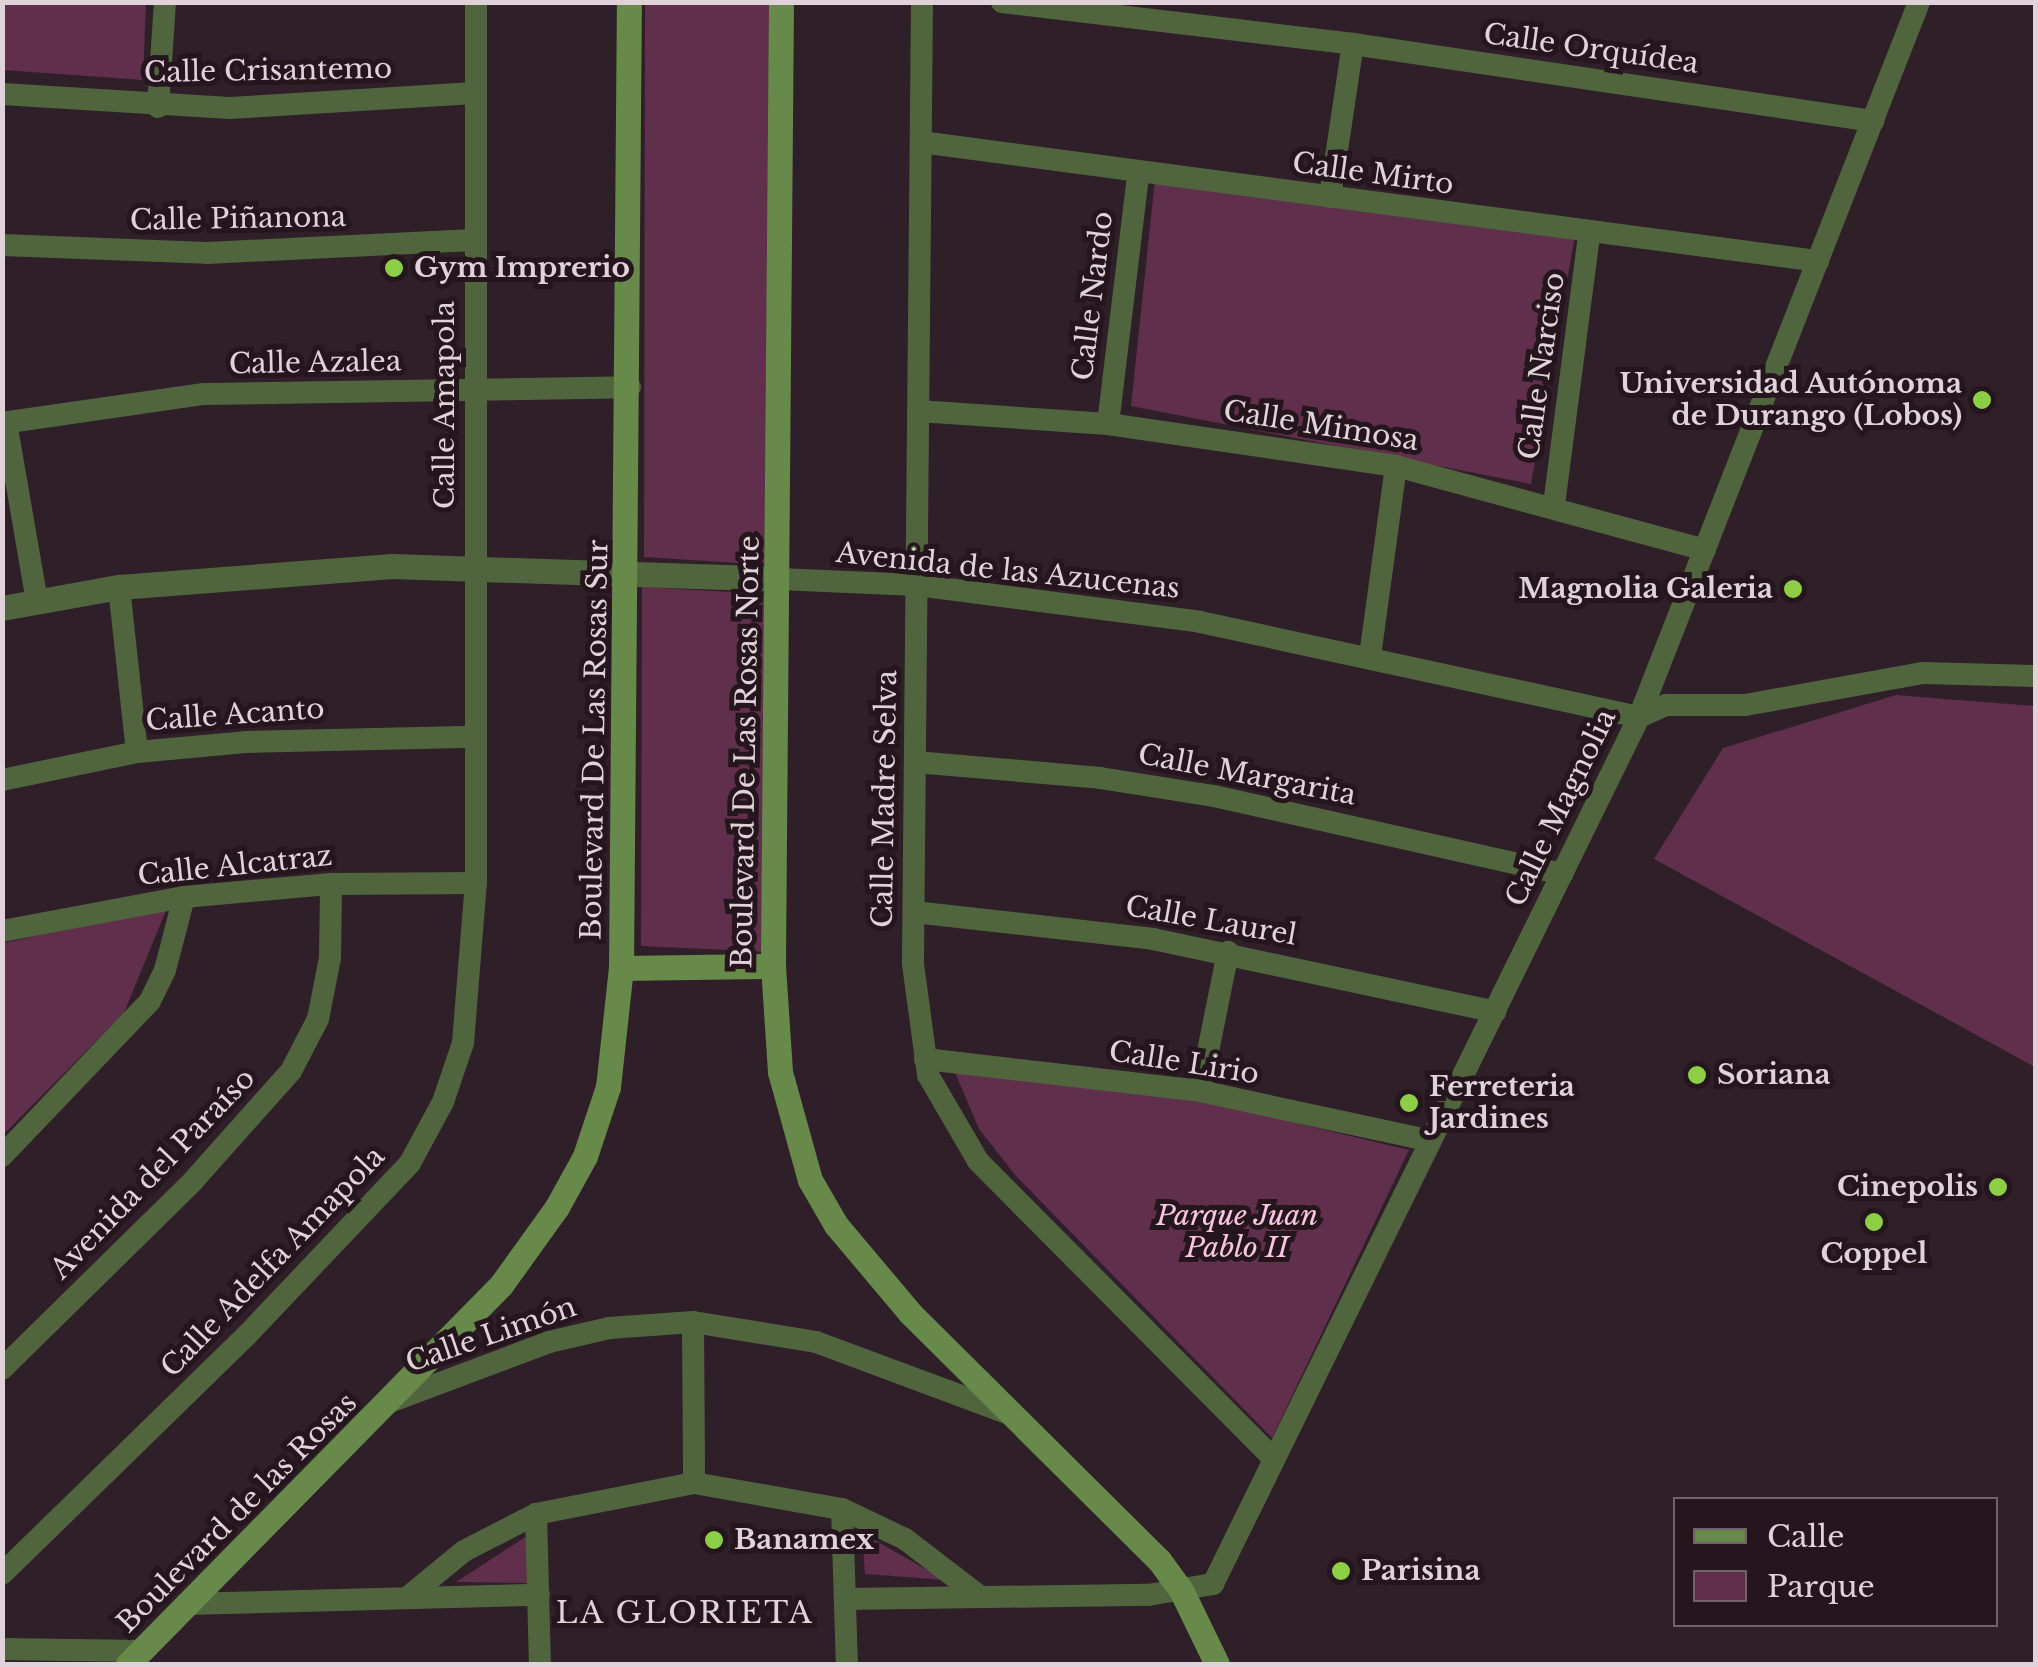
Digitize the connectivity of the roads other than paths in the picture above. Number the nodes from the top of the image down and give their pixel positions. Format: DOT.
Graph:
graph roads {
  1 [pos="164,2"];
  2 [pos="476,2"];
  3 [pos="630,2"];
  4 [pos="781,2"];
  5 [pos="922,2"];
  6 [pos="1002,2"];
  7 [pos="1919,2"];
  8 [pos="1129,10"];
  9 [pos="1353,44"];
  10 [pos="474,93"];
  11 [pos="2,94"];
  12 [pos="158,107"];
  13 [pos="1873,122"];
  14 [pos="921,142"];
  15 [pos="1138,174"];
  16 [pos="1330,198"];
  17 [pos="1589,235"];
  18 [pos="474,240"];
  19 [pos="2,245"];
  20 [pos="1818,261"];
  21 [pos="630,387"];
  22 [pos="474,389"];
  23 [pos="918,411"];
  24 [pos="4,422"];
  25 [pos="1108,424"];
  26 [pos="1396,466"];
  27 [pos="1554,505"];
  28 [pos="1705,550"];
  29 [pos="475,568"];
  30 [pos="625,572"];
  31 [pos="779,579"];
  32 [pos="917,586"];
  33 [pos="120,587"];
  34 [pos="37,600"];
  35 [pos="2,608"];
  36 [pos="1370,656"];
  37 [pos="2036,676"];
  38 [pos="1640,717"];
  39 [pos="474,737"];
  40 [pos="137,752"];
  41 [pos="915,762"];
  42 [pos="2,780"];
  43 [pos="1562,874"];
  44 [pos="476,883"];
  45 [pos="331,884"];
  46 [pos="184,897"];
  47 [pos="914,912"];
  48 [pos="2,931"];
  49 [pos="1228,952"];
  50 [pos="773,966"];
  51 [pos="621,968"];
  52 [pos="1494,1012"];
  53 [pos="925,1059"];
  54 [pos="1200,1091"];
  55 [pos="1431,1142"];
  56 [pos="2,1156"];
  57 [pos="692,1322"];
  58 [pos="2,1369"];
  59 [pos="388,1404"];
  60 [pos="1018,1418"];
  61 [pos="1274,1459"];
  62 [pos="694,1482"];
  63 [pos="842,1509"];
  64 [pos="536,1514"];
  65 [pos="2,1574"];
  66 [pos="1182,1592"];
  67 [pos="539,1595"];
  68 [pos="978,1595"];
  69 [pos="408,1597"];
  70 [pos="847,1600"];
  71 [pos="186,1604"];
  72 [pos="2,1649"];
  73 [pos="135,1658"];
  74 [pos="540,1664"];
  75 [pos="847,1664"];
  76 [pos="1217,1664"];
  1 -- 12 [label="street"];
  2 -- 10 [label="street, Calle Amapola"];
  3 -- 21 [label="main road, Boulevard De Las Rosas Sur"];
  4 -- 31 [label="main road, Boulevard De Las Rosas Norte"];
  5 -- 14 [label="street, Calle Madre Selva"];
  6 -- 8 [label="street, Calle Orquídea"];
  7 -- 13 [label="street, Calle Magnolia"];
  8 -- 9 [label="street, Calle Orquídea"];
  9 -- 13 [label="street, Calle Orquídea"];
  9 -- 16 [label="street"];
  10 -- 12 [label="street, Calle Crisantemo"];
  10 -- 18 [label="street, Calle Amapola"];
  11 -- 12 [label="street, Calle Crisantemo"];
  13 -- 20 [label="street, Calle Magnolia"];
  14 -- 15 [label="street, Calle Mirto"];
  14 -- 23 [label="street, Calle Madre Selva"];
  15 -- 16 [label="street, Calle Mirto"];
  15 -- 25 [label="street, Calle Nardo"];
  16 -- 17 [label="street, Calle Mirto"];
  17 -- 20 [label="street, Calle Mirto"];
  17 -- 27 [label="street, Calle Narciso"];
  18 -- 19 [label="street, Calle Piñanona"];
  18 -- 22 [label="street, Calle Amapola"];
  20 -- 28 [label="street, Calle Magnolia"];
  21 -- 22 [label="street, Calle Azalea"];
  21 -- 30 [label="main road, Boulevard De Las Rosas Sur"];
  22 -- 24 [label="street, Calle Azalea"];
  22 -- 29 [label="street, Calle Amapola"];
  23 -- 25 [label="street, Calle Mimosa"];
  23 -- 32 [label="street, Calle Madre Selva"];
  24 -- 34 [label="street"];
  25 -- 26 [label="street, Calle Mimosa"];
  26 -- 27 [label="street, Calle Mimosa"];
  26 -- 36 [label="street"];
  27 -- 28 [label="street, Calle Mimosa"];
  28 -- 38 [label="street, Calle Magnolia"];
  29 -- 30 [label="street, Avenida de las Azucenas"];
  29 -- 33 [label="street, Avenida de las Azucenas"];
  29 -- 39 [label="street, Calle Adelfa Amapola"];
  30 -- 31 [label="street, Avenida de las Azucenas"];
  30 -- 51 [label="main road, Boulevard De Las Rosas Sur"];
  31 -- 32 [label="street, Avenida de las Azucenas"];
  31 -- 50 [label="main road, Boulevard De Las Rosas Norte"];
  32 -- 36 [label="street, Avenida de las Azucenas"];
  32 -- 41 [label="street, Calle Madre Selva"];
  33 -- 34 [label="street, Avenida de las Azucenas"];
  33 -- 40 [label="street"];
  34 -- 35 [label="street, Avenida de las Azucenas"];
  36 -- 38 [label="street, Avenida de las Azucenas"];
  37 -- 38 [label="street"];
  38 -- 43 [label="street, Calle Magnolia"];
  39 -- 40 [label="street, Calle Acanto"];
  39 -- 44 [label="street, Calle Adelfa Amapola"];
  40 -- 42 [label="street, Calle Acanto"];
  41 -- 43 [label="street, Calle Margarita"];
  41 -- 47 [label="street, Calle Madre Selva"];
  43 -- 52 [label="street, Calle Magnolia"];
  44 -- 45 [label="street, Calle Alcatraz"];
  44 -- 65 [label="street, Calle Adelfa Amapola"];
  45 -- 46 [label="street, Calle Alcatraz"];
  45 -- 58 [label="street, Avenida del Paraíso"];
  46 -- 48 [label="street, Calle Alcatraz"];
  46 -- 56 [label="street"];
  47 -- 49 [label="street, Calle Laurel"];
  47 -- 53 [label="street, Calle Madre Selva"];
  49 -- 52 [label="street, Calle Laurel"];
  49 -- 54 [label="street"];
  50 -- 51 [label="main road"];
  50 -- 60 [label="main road, Boulevard De Las Rosas Norte"];
  51 -- 59 [label="main road, Boulevard De Las Rosas Sur"];
  52 -- 55 [label="street, Calle Magnolia"];
  53 -- 54 [label="street, Calle Lirio"];
  53 -- 61 [label="street, Calle Madre Selva"];
  54 -- 55 [label="street, Calle Lirio"];
  55 -- 61 [label="street, Calle Magnolia"];
  57 -- 59 [label="street, Calle Limón"];
  57 -- 60 [label="street, Calle Limón"];
  57 -- 62 [label="street"];
  59 -- 71 [label="main road, Boulevard de las Rosas"];
  60 -- 66 [label="main road, Boulevard De Las Rosas Norte"];
  61 -- 66 [label="street, Calle Magnolia"];
  62 -- 63 [label="street"];
  62 -- 64 [label="street"];
  63 -- 68 [label="street"];
  63 -- 70 [label="street"];
  64 -- 67 [label="street"];
  64 -- 69 [label="street"];
  66 -- 68 [label="street"];
  66 -- 76 [label="main road, Boulevard De Las Rosas Norte"];
  67 -- 69 [label="street"];
  67 -- 74 [label="street"];
  68 -- 70 [label="street"];
  69 -- 71 [label="street"];
  70 -- 75 [label="street"];
  71 -- 73 [label="main road, Boulevard de las Rosas"];
  72 -- 73 [label="street"];
}
